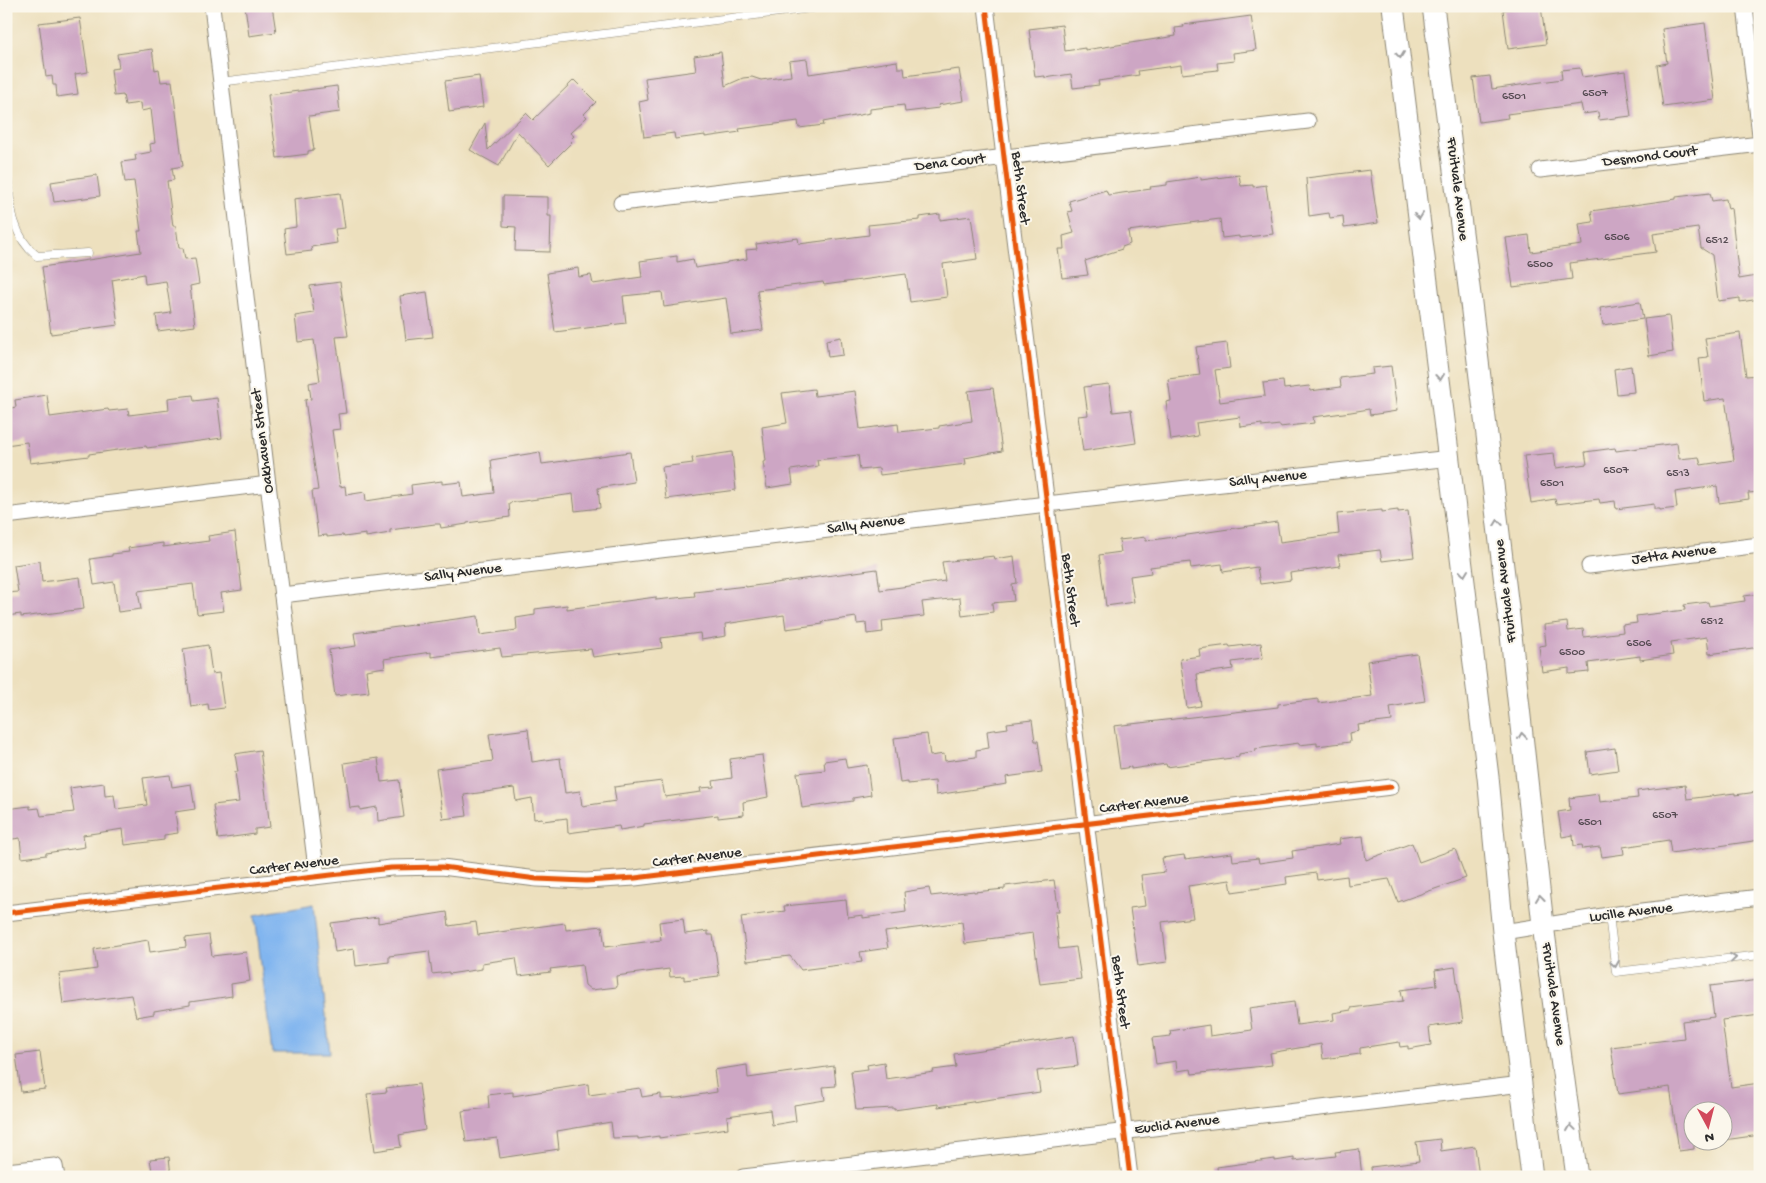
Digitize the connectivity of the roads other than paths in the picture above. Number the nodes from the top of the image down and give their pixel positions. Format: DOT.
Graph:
graph roads {
  1 [pos="212,6"];
  2 [pos="827,6"];
  3 [pos="986,6"];
  4 [pos="1394,6"];
  5 [pos="1433,6"];
  6 [pos="1745,6"];
  7 [pos="220,82"];
  8 [pos="1308,121"];
  9 [pos="1760,135"];
  10 [pos="1760,144"];
  11 [pos="1004,157"];
  12 [pos="6,165"];
  13 [pos="1540,170"];
  14 [pos="621,203"];
  15 [pos="88,253"];
  16 [pos="1450,458"];
  17 [pos="268,484"];
  18 [pos="1047,504"];
  19 [pos="6,516"];
  20 [pos="1760,545"];
  21 [pos="1588,566"];
  22 [pos="282,595"];
  23 [pos="1391,788"];
  24 [pos="1086,824"];
  25 [pos="316,876"];
  26 [pos="1760,898"];
  27 [pos="6,913"];
  28 [pos="1609,916"];
  29 [pos="1543,925"];
  30 [pos="1503,932"];
  31 [pos="1760,955"];
  32 [pos="1522,1084"];
  33 [pos="1125,1131"];
  34 [pos="56,1171"];
  35 [pos="6,1172"];
  36 [pos="744,1177"];
  37 [pos="1130,1177"];
  38 [pos="1532,1177"];
  39 [pos="1577,1177"];
  1 -- 7 [label="street, Oakhaven Street"];
  2 -- 7 [label="lane"];
  3 -- 11 [label="street, Beth Street"];
  4 -- 16 [label="main road, one-way"];
  29 -- 5 [label="main road, Fruitvale Avenue, one-way"];
  6 -- 9 [label="street"];
  7 -- 17 [label="street, Oakhaven Street"];
  8 -- 11 [label="street, Dena Court"];
  10 -- 13 [label="street, Desmond Court"];
  11 -- 14 [label="street, Dena Court"];
  11 -- 18 [label="street, Beth Street"];
  12 -- 15 [label="lane"];
  16 -- 18 [label="street, Sally Avenue"];
  16 -- 30 [label="main road, one-way"];
  17 -- 19 [label="street"];
  17 -- 22 [label="street, Oakhaven Street"];
  18 -- 22 [label="street, Sally Avenue"];
  18 -- 24 [label="street, Beth Street"];
  20 -- 21 [label="street, Jetta Avenue"];
  22 -- 25 [label="street, Oakhaven Street"];
  23 -- 24 [label="street, Carter Avenue"];
  24 -- 25 [label="street, Carter Avenue"];
  24 -- 33 [label="street, Beth Street"];
  25 -- 27 [label="street, Carter Avenue"];
  26 -- 28 [label="street, Lucille Avenue"];
  28 -- 29 [label="street, Lucille Avenue"];
  28 -- 31 [label="lane, one-way"];
  29 -- 30 [label="street, Lucille Avenue"];
  39 -- 29 [label="main road, Fruitvale Avenue, one-way"];
  30 -- 32 [label="main road"];
  32 -- 33 [label="street, Euclid Avenue"];
  32 -- 38 [label="main road"];
  33 -- 36 [label="street, Euclid Avenue"];
  33 -- 37 [label="street, Beth Street"];
  34 -- 35 [label="street"];
}
